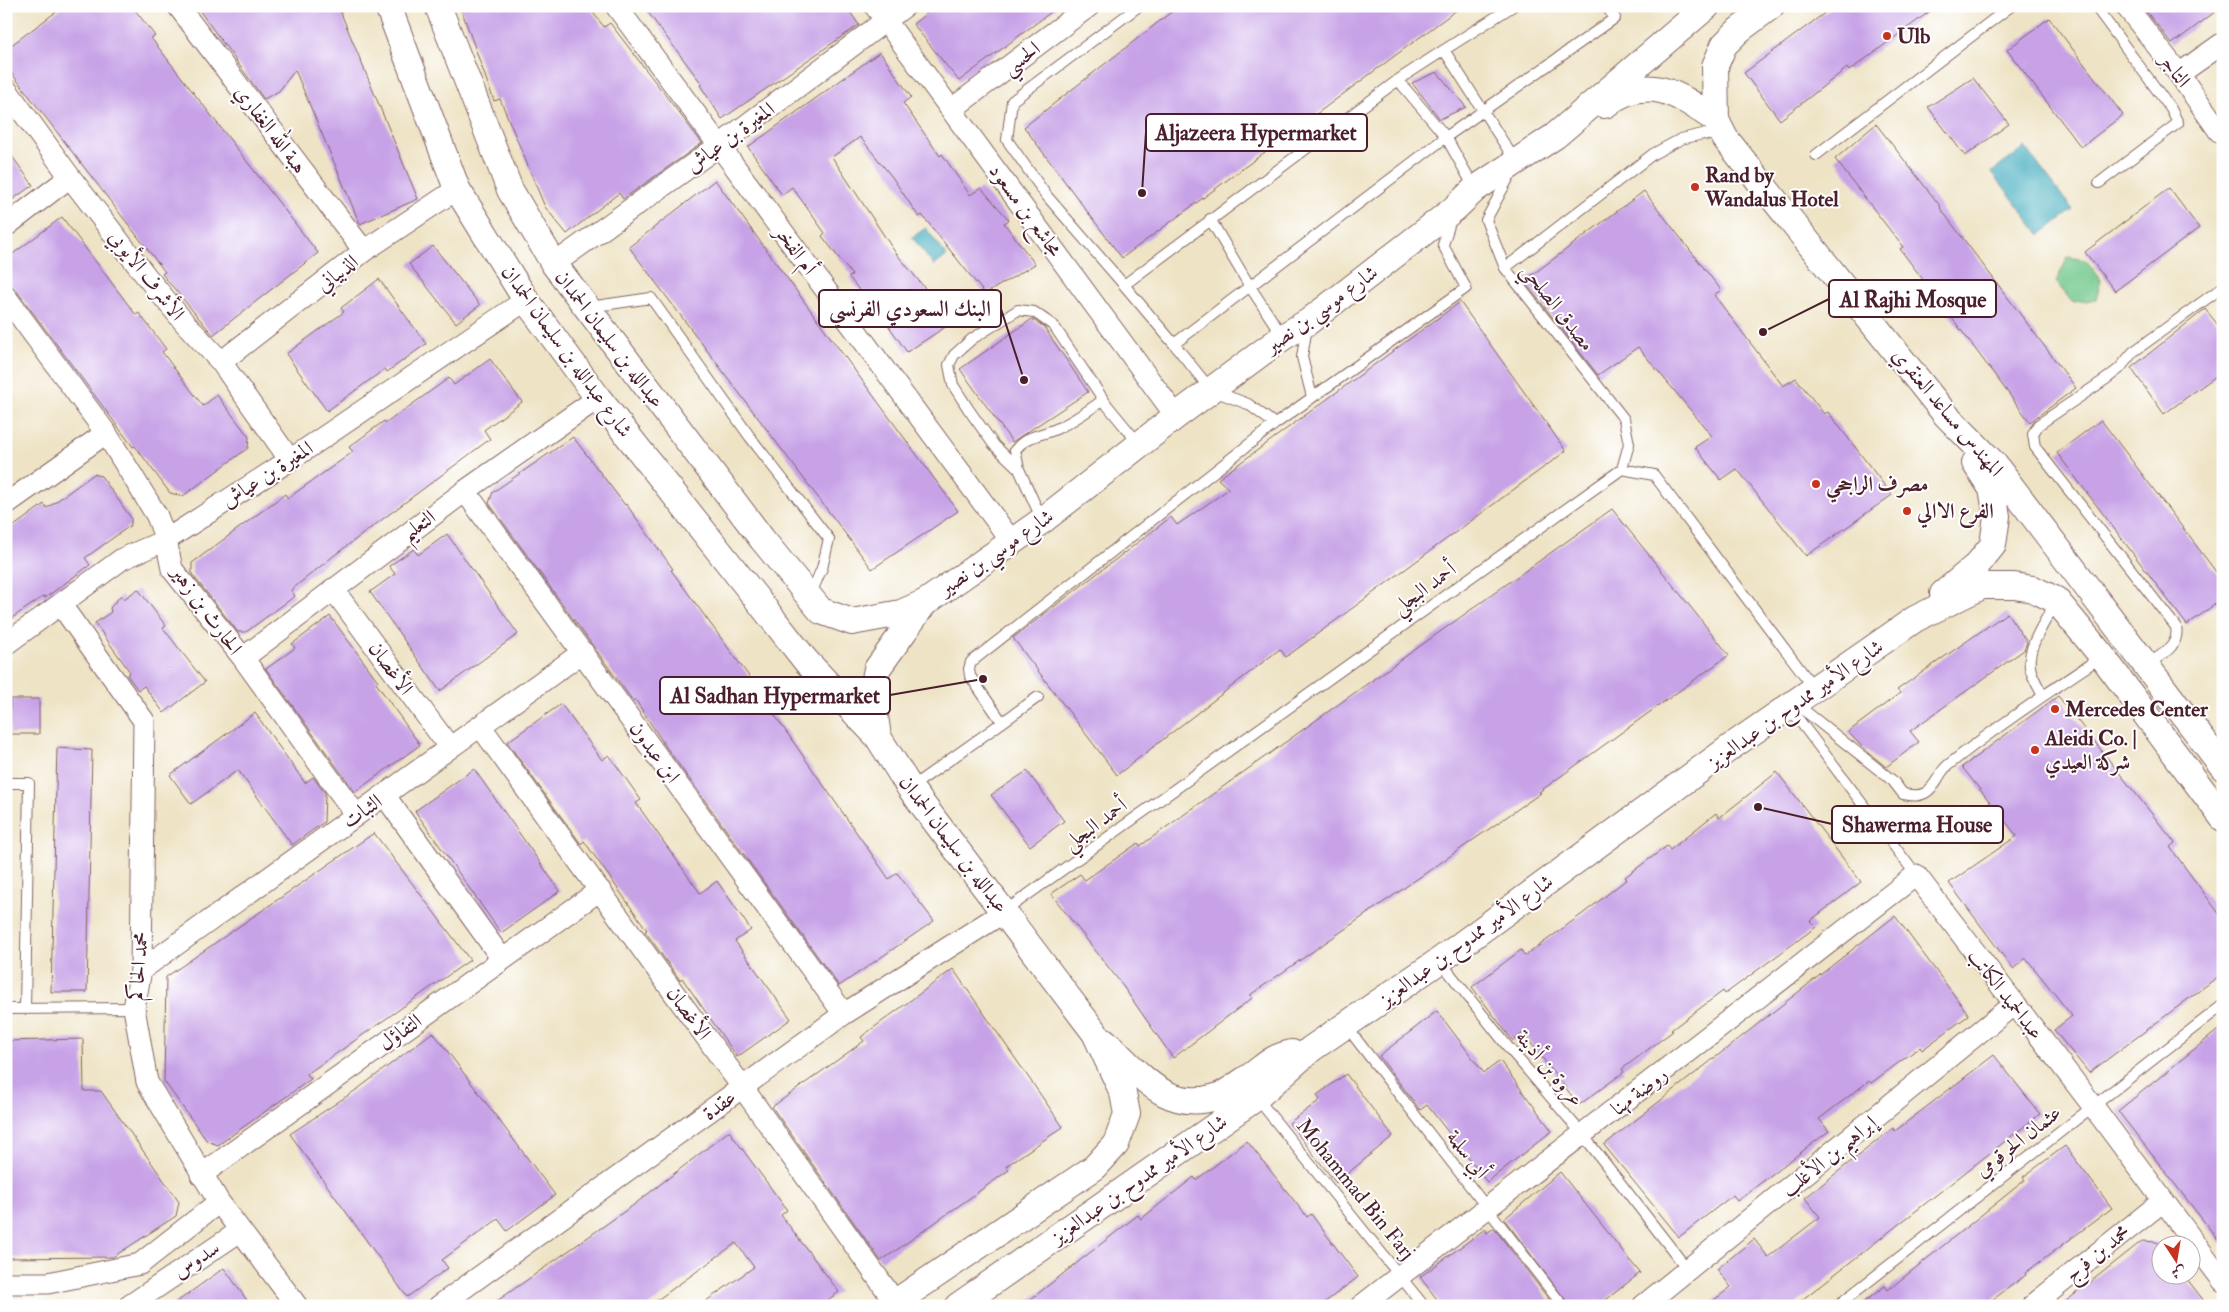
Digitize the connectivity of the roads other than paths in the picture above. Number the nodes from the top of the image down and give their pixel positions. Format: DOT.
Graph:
graph roads {
  1 [pos="178,6"];
  2 [pos="388,6"];
  3 [pos="438,6"];
  4 [pos="616,6"];
  5 [pos="904,6"];
  6 [pos="1089,6"];
  7 [pos="1139,6"];
  8 [pos="1513,6"];
  9 [pos="1606,6"];
  10 [pos="1771,6"];
  11 [pos="2011,6"];
  12 [pos="2095,6"];
  13 [pos="2126,6"];
  14 [pos="1693,10"];
  15 [pos="881,13"];
  16 [pos="2223,43"];
  17 [pos="1444,50"];
  18 [pos="2179,74"];
  19 [pos="1398,80"];
  20 [pos="6,89"];
  21 [pos="1484,108"];
  22 [pos="952,109"];
  23 [pos="1720,129"];
  24 [pos="2223,133"];
  25 [pos="1555,136"];
  26 [pos="1446,137"];
  27 [pos="720,145"];
  28 [pos="1816,155"];
  29 [pos="1517,162"];
  30 [pos="70,177"];
  31 [pos="2098,183"];
  32 [pos="457,189"];
  33 [pos="1475,189"];
  34 [pos="1454,209"];
  35 [pos="1210,219"];
  36 [pos="6,226"];
  37 [pos="364,251"];
  38 [pos="554,264"];
  39 [pos="1504,268"];
  40 [pos="1124,285"];
  41 [pos="1249,285"];
  42 [pos="2223,287"];
  43 [pos="6,297"];
  44 [pos="526,300"];
  45 [pos="586,308"];
  46 [pos="1308,322"];
  47 [pos="1283,337"];
  48 [pos="1174,344"];
  49 [pos="221,362"];
  50 [pos="1211,390"];
  51 [pos="1312,396"];
  52 [pos="598,398"];
  53 [pos="1103,400"];
  54 [pos="1946,415"];
  55 [pos="1176,416"];
  56 [pos="1275,424"];
  57 [pos="106,433"];
  58 [pos="1140,445"];
  59 [pos="290,460"];
  60 [pos="1020,469"];
  61 [pos="1622,470"];
  62 [pos="465,491"];
  63 [pos="8,499"];
  64 [pos="1043,520"];
  65 [pos="166,540"];
  66 [pos="1012,542"];
  67 [pos="333,589"];
  68 [pos="810,597"];
  69 [pos="2056,600"];
  70 [pos="926,602"];
  71 [pos="61,605"];
  72 [pos="1915,619"];
  73 [pos="6,644"];
  74 [pos="583,652"];
  75 [pos="2102,656"];
  76 [pos="243,658"];
  77 [pos="806,661"];
  78 [pos="2145,666"];
  79 [pos="2043,696"];
  80 [pos="1038,697"];
  81 [pos="1800,700"];
  82 [pos="1002,722"];
  83 [pos="481,726"];
  84 [pos="878,737"];
  85 [pos="450,748"];
  86 [pos="2223,767"];
  87 [pos="6,783"];
  88 [pos="910,788"];
  89 [pos="385,796"];
  90 [pos="356,816"];
  91 [pos="2223,818"];
  92 [pos="1916,875"];
  93 [pos="600,890"];
  94 [pos="1004,912"];
  95 [pos="502,959"];
  96 [pos="1439,961"];
  97 [pos="141,970"];
  98 [pos="2014,1004"];
  99 [pos="2223,1005"];
  100 [pos="134,1008"];
  101 [pos="6,1009"];
  102 [pos="26,1009"];
  103 [pos="844,1014"];
  104 [pos="1345,1025"];
  105 [pos="1095,1034"];
  106 [pos="1310,1049"];
  107 [pos="743,1088"];
  108 [pos="1257,1097"];
  109 [pos="2093,1106"];
  110 [pos="1583,1135"];
  111 [pos="201,1175"];
  112 [pos="2163,1201"];
  113 [pos="219,1202"];
  114 [pos="1486,1208"];
  115 [pos="240,1231"];
  116 [pos="1688,1270"];
  117 [pos="1401,1274"];
  118 [pos="2223,1281"];
  119 [pos="6,1282"];
  120 [pos="892,1304"];
  121 [pos="129,1306"];
  122 [pos="298,1306"];
  123 [pos="439,1306"];
  124 [pos="958,1306"];
  125 [pos="1361,1306"];
  126 [pos="1424,1306"];
  127 [pos="1562,1306"];
  128 [pos="1643,1306"];
  129 [pos="1837,1306"];
  130 [pos="2032,1306"];
  1 -- 37 [label="street, هبة الله الغفاري"];
  2 -- 32 [label="street, شارع عبدالله بن سليمان الحمدان"];
  3 -- 38 [label="street, عبدالله بن سليمان الحمدان"];
  4 -- 27 [label="street, أم الفخر"];
  5 -- 15 [label="street, المغيرة بن عياش"];
  6 -- 22 [label="street, الحسي"];
  7 -- 40 [label="lane"];
  8 -- 17 [label="lane"];
  9 -- 21 [label="lane"];
  10 -- 23 [label="street"];
  11 -- 28 [label="lane"];
  12 -- 31 [label="lane"];
  13 -- 18 [label="street, التاجر"];
  14 -- 25 [label="street, شارع موسي بن نصير"];
  15 -- 22 [label="street, مجاشع بن مسعود"];
  15 -- 27 [label="street, المغيرة بن عياش"];
  16 -- 18 [label="street"];
  17 -- 19 [label="lane"];
  17 -- 21 [label="lane"];
  18 -- 24 [label="street, التاجر"];
  19 -- 26 [label="lane"];
  19 -- 35 [label="lane"];
  20 -- 30 [label="street, الأشرف الأيوبي"];
  21 -- 26 [label="lane"];
  21 -- 29 [label="lane"];
  22 -- 55 [label="street, مجاشع بن مسعود"];
  23 -- 25 [label="street, المهندس مساعد العنقري"];
  23 -- 39 [label="lane"];
  23 -- 54 [label="street, المهندس مساعد العنقري"];
  25 -- 29 [label="street, شارع موسي بن نصير"];
  26 -- 33 [label="lane"];
  26 -- 41 [label="lane"];
  27 -- 38 [label="street, المغيرة بن عياش"];
  27 -- 66 [label="street, أم الفخر"];
  29 -- 33 [label="street, شارع موسي بن نصير"];
  29 -- 39 [label="lane, مصدق الصلحي"];
  30 -- 36 [label="street"];
  30 -- 49 [label="street, الأشرف الأيوبي"];
  32 -- 37 [label="street, الذبياني"];
  32 -- 44 [label="street, شارع عبدالله بن سليمان الحمدان"];
  33 -- 34 [label="street, شارع موسي بن نصير"];
  34 -- 46 [label="street, شارع موسي بن نصير"];
  34 -- 51 [label="lane"];
  35 -- 40 [label="lane"];
  35 -- 41 [label="lane"];
  37 -- 49 [label="street, الذبياني"];
  38 -- 45 [label="street, عبدالله بن سليمان الحمدان"];
  39 -- 61 [label="lane, مصدق الصلحي"];
  40 -- 48 [label="lane"];
  41 -- 47 [label="lane"];
  41 -- 48 [label="lane"];
  42 -- 78 [label="lane"];
  43 -- 57 [label="street, الحارث بن زهير"];
  44 -- 52 [label="street, شارع عبدالله بن سليمان الحمدان"];
  44 -- 59 [label="street, المغيرة بن عياش"];
  45 -- 68 [label="street, عبدالله بن سليمان الحمدان"];
  45 -- 68 [label="lane"];
  46 -- 47 [label="street, شارع موسي بن نصير"];
  46 -- 51 [label="lane"];
  47 -- 50 [label="street, شارع موسي بن نصير"];
  48 -- 50 [label="lane"];
  49 -- 59 [label="street, الأشرف الأيوبي"];
  50 -- 55 [label="street, شارع موسي بن نصير"];
  50 -- 56 [label="lane"];
  51 -- 56 [label="lane"];
  52 -- 62 [label="street, التعليم"];
  52 -- 77 [label="street, شارع عبدالله بن سليمان الحمدان"];
  53 -- 58 [label="lane"];
  53 -- 60 [label="lane"];
  53 -- 60 [label="lane"];
  54 -- 72 [label="street"];
  54 -- 78 [label="street, المهندس مساعد العنقري"];
  55 -- 58 [label="street, شارع موسي بن نصير"];
  56 -- 82 [label="lane"];
  57 -- 63 [label="street"];
  57 -- 65 [label="street, الحارث بن زهير"];
  58 -- 64 [label="street, شارع موسي بن نصير"];
  59 -- 65 [label="street, المغيرة بن عياش"];
  60 -- 64 [label="lane"];
  61 -- 81 [label="lane"];
  61 -- 94 [label="lane, أحمد البجلي"];
  62 -- 67 [label="street, التعليم"];
  62 -- 74 [label="street, ابن عبدون"];
  64 -- 66 [label="street, شارع موسي بن نصير"];
  65 -- 71 [label="street, المغيرة بن عياش"];
  65 -- 76 [label="street, الحارث بن زهير"];
  66 -- 70 [label="street, شارع موسي بن نصير"];
  67 -- 76 [label="street, التعليم"];
  67 -- 85 [label="street, الأغصان"];
  68 -- 70 [label="street, عبدالله بن سليمان الحمدان"];
  69 -- 72 [label="street, شارع الأمير ممدوح بن عبدالعزيز"];
  69 -- 75 [label="street"];
  69 -- 79 [label="lane"];
  70 -- 84 [label="street"];
  71 -- 73 [label="street, المغيرة بن عياش"];
  71 -- 97 [label="street, محمد الحاكم"];
  72 -- 81 [label="street, شارع الأمير ممدوح بن عبدالعزيز"];
  74 -- 83 [label="street, الثبات"];
  74 -- 103 [label="street, ابن عبدون"];
  75 -- 79 [label="lane"];
  75 -- 91 [label="street"];
  76 -- 90 [label="street, الحارث بن زهير"];
  77 -- 84 [label="street, عبدالله بن سليمان الحمدان"];
  78 -- 86 [label="street, المهندس مساعد العنقري"];
  79 -- 81 [label="lane"];
  80 -- 82 [label="lane"];
  81 -- 92 [label="lane, عبدالحميد الكاتب"];
  81 -- 96 [label="street, شارع الأمير ممدوح بن عبدالعزيز"];
  82 -- 88 [label="lane"];
  83 -- 85 [label="street, الثبات"];
  83 -- 93 [label="street, الأغصان"];
  84 -- 88 [label="street, عبدالله بن سليمان الحمدان"];
  85 -- 89 [label="street, الثبات"];
  87 -- 102 [label="lane"];
  88 -- 94 [label="street, عبدالله بن سليمان الحمدان"];
  89 -- 90 [label="street, الثبات"];
  89 -- 95 [label="street"];
  90 -- 97 [label="street, الثبات"];
  92 -- 98 [label="street, عبدالحميد الكاتب"];
  92 -- 110 [label="street, روضة مهنا"];
  93 -- 95 [label="street, التفاؤل"];
  93 -- 107 [label="street, الأغصان"];
  94 -- 103 [label="street, عقدة"];
  94 -- 105 [label="street, عبدالله بن سليمان الحمدان"];
  95 -- 111 [label="street, التفاؤل"];
  96 -- 104 [label="street, شارع الأمير ممدوح بن عبدالعزيز"];
  96 -- 110 [label="lane, عروة بن أذينة"];
  97 -- 100 [label="street, محمد الحاكم"];
  98 -- 109 [label="street, عبدالحميد الكاتب"];
  98 -- 116 [label="street, إبراهيم بن الأغلب"];
  99 -- 109 [label="lane, عثمان الحرقومي"];
  100 -- 102 [label="lane"];
  100 -- 111 [label="street, محمد الحاكم"];
  101 -- 102 [label="lane"];
  103 -- 107 [label="street, عقدة"];
  104 -- 106 [label="street, شارع الأمير ممدوح بن عبدالعزيز"];
  104 -- 114 [label="lane, أبي سلمة"];
  105 -- 106 [label="street"];
  105 -- 120 [label="street, شارع الأمير ممدوح بن عبدالعزيز"];
  106 -- 108 [label="street, شارع الأمير ممدوح بن عبدالعزيز"];
  107 -- 120 [label="street, الأغصان"];
  107 -- 123 [label="street, عقدة"];
  108 -- 117 [label="lane, Mohammad Bin Farj"];
  108 -- 124 [label="street, شارع الأمير ممدوح بن عبدالعزيز"];
  109 -- 112 [label="street, عبدالحميد الكاتب"];
  109 -- 129 [label="lane, عثمان الحرقومي"];
  110 -- 114 [label="street, روضة مهنا"];
  110 -- 116 [label="lane, عروة بن أذينة"];
  111 -- 113 [label="street, محمد الحاكم"];
  112 -- 118 [label="street, عبدالحميد الكاتب"];
  112 -- 130 [label="street, محمد بن فرج"];
  113 -- 115 [label="street, محمد الحاكم"];
  113 -- 119 [label="street"];
  114 -- 117 [label="street, روضة مهنا"];
  114 -- 127 [label="lane, أبي سلمة"];
  115 -- 121 [label="street, سدوس"];
  115 -- 122 [label="street, محمد الحاكم"];
  116 -- 128 [label="street, إبراهيم بن الأغلب"];
  117 -- 125 [label="street, روضة مهنا"];
  117 -- 126 [label="lane, Mohammad Bin Farj"];
}
